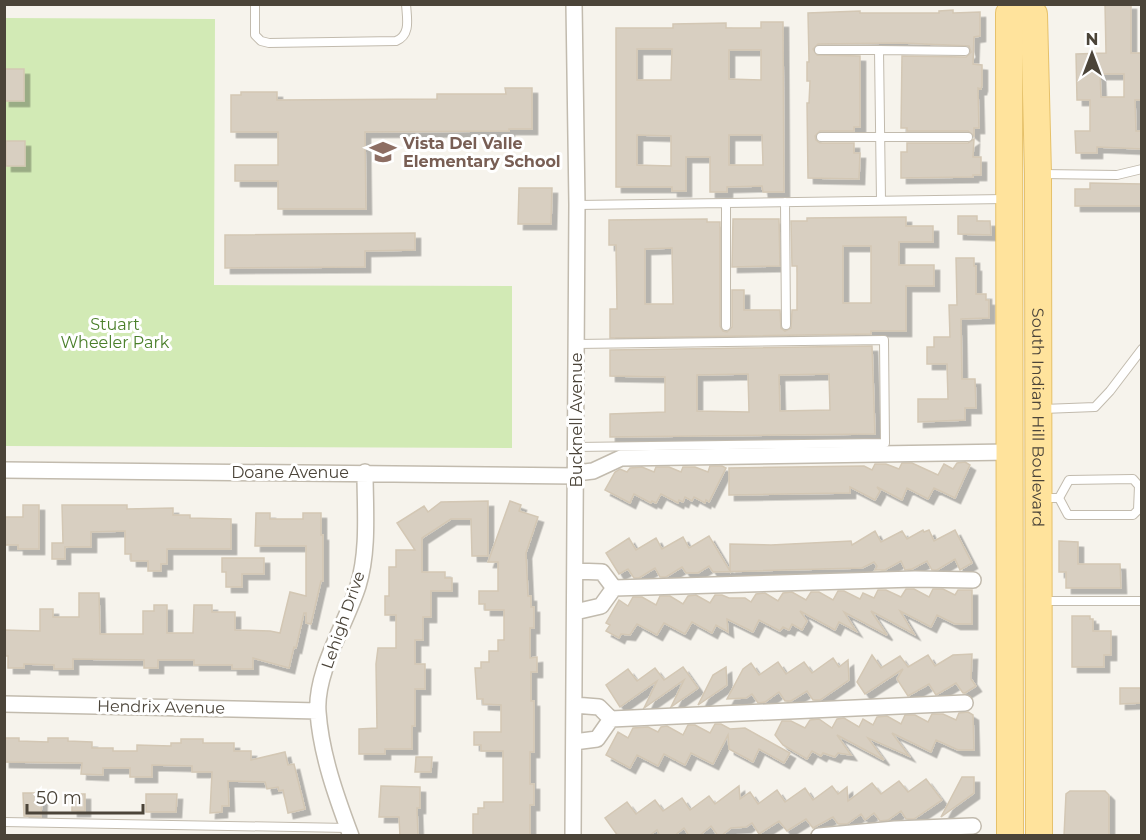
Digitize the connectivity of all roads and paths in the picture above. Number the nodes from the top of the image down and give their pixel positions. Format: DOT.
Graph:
graph roads {
  1 [pos="255,4"];
  2 [pos="406,4"];
  3 [pos="574,4"];
  4 [pos="1016,4"];
  5 [pos="1025,4"];
  6 [pos="819,50"];
  7 [pos="879,50"];
  8 [pos="965,51"];
  9 [pos="821,136"];
  10 [pos="880,137"];
  11 [pos="968,137"];
  12 [pos="1142,169"];
  13 [pos="1038,174"];
  14 [pos="1010,199"];
  15 [pos="880,201"];
  16 [pos="785,202"];
  17 [pos="726,203"];
  18 [pos="577,205"];
  19 [pos="786,325"];
  20 [pos="726,326"];
  21 [pos="576,344"];
  22 [pos="1142,349"];
  23 [pos="1038,409"];
  24 [pos="576,447"];
  25 [pos="1010,452"];
  26 [pos="4,470"];
  27 [pos="365,472"];
  28 [pos="576,475"];
  29 [pos="1049,498"];
  30 [pos="575,571"];
  31 [pos="973,580"];
  32 [pos="614,588"];
  33 [pos="1039,601"];
  34 [pos="1142,601"];
  35 [pos="575,612"];
  36 [pos="965,703"];
  37 [pos="4,704"];
  38 [pos="574,705"];
  39 [pos="318,711"];
  40 [pos="612,719"];
  41 [pos="574,742"];
  42 [pos="4,822"];
  43 [pos="973,826"];
  44 [pos="350,832"];
  45 [pos="574,835"];
  46 [pos="819,836"];
  47 [pos="1010,836"];
  48 [pos="1039,836"];
  1 -- 2 [label="lane"];
  3 -- 18 [label="street, Bucknell Avenue"];
  4 -- 14 [label="main road, South Indian Hill Boulevard"];
  5 -- 13 [label="main road, South Indian Hill Boulevard"];
  6 -- 7 [label="lane"];
  7 -- 8 [label="lane"];
  7 -- 10 [label="lane"];
  9 -- 10 [label="lane"];
  10 -- 11 [label="lane"];
  10 -- 15 [label="lane"];
  12 -- 13 [label="lane"];
  13 -- 23 [label="main road, South Indian Hill Boulevard"];
  14 -- 15 [label="lane"];
  14 -- 25 [label="main road, South Indian Hill Boulevard"];
  15 -- 16 [label="lane"];
  16 -- 17 [label="lane"];
  16 -- 19 [label="lane"];
  17 -- 18 [label="lane"];
  17 -- 20 [label="lane"];
  18 -- 21 [label="street, Bucknell Avenue"];
  21 -- 24 [label="street, Bucknell Avenue"];
  21 -- 24 [label="lane"];
  22 -- 23 [label="lane"];
  23 -- 29 [label="main road, South Indian Hill Boulevard"];
  24 -- 28 [label="street, Bucknell Avenue"];
  25 -- 28 [label="street, Doane Avenue"];
  25 -- 47 [label="main road, South Indian Hill Boulevard"];
  26 -- 27 [label="street, Doane Avenue"];
  27 -- 28 [label="street, Doane Avenue"];
  27 -- 39 [label="street, Lehigh Drive"];
  28 -- 30 [label="street, Bucknell Avenue"];
  29 -- 29 [label="lane"];
  29 -- 33 [label="main road, South Indian Hill Boulevard"];
  30 -- 32 [label="street"];
  30 -- 35 [label="street, Bucknell Avenue"];
  31 -- 32 [label="street"];
  32 -- 35 [label="street"];
  33 -- 34 [label="lane"];
  33 -- 48 [label="main road, South Indian Hill Boulevard"];
  35 -- 38 [label="street, Bucknell Avenue"];
  36 -- 40 [label="street"];
  37 -- 39 [label="street, Hendrix Avenue"];
  38 -- 40 [label="street"];
  38 -- 41 [label="street, Bucknell Avenue"];
  39 -- 44 [label="street, Lehigh Drive"];
  40 -- 41 [label="street"];
  41 -- 45 [label="street, Bucknell Avenue"];
  42 -- 44 [label="lane"];
  43 -- 46 [label="street"];
}
